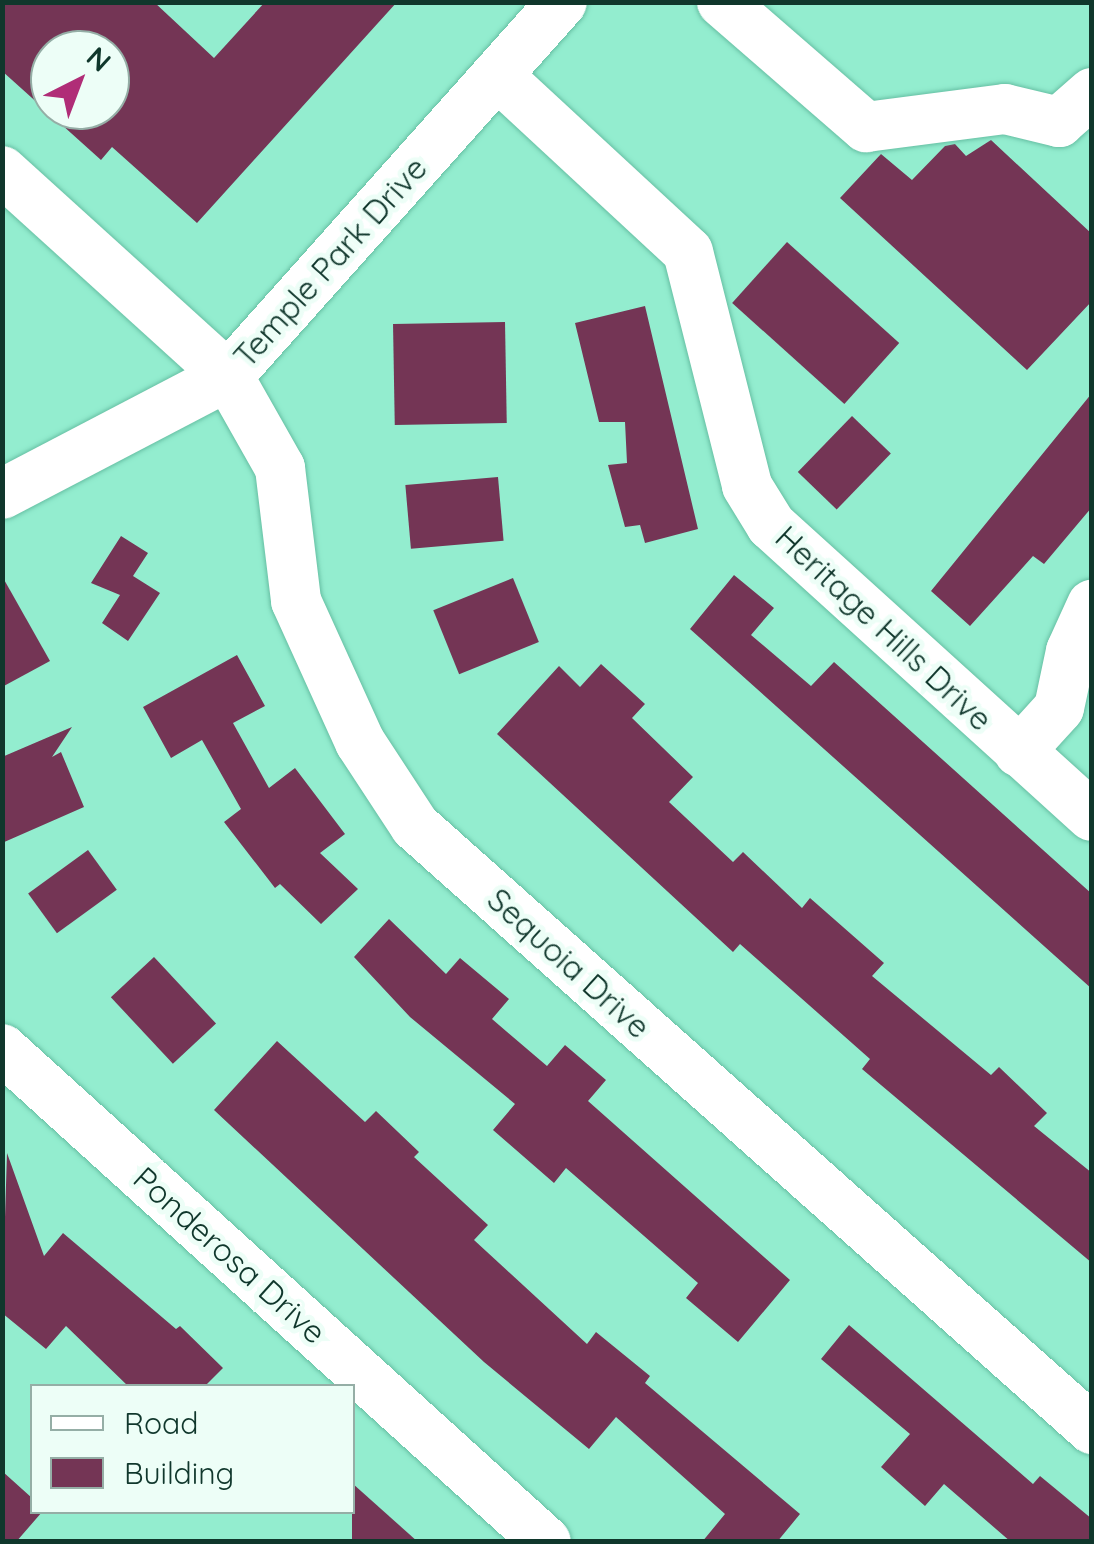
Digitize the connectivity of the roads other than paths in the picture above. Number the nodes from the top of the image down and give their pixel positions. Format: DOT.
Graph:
graph roads {
  1 [pos="562,2"];
  2 [pos="722,2"];
  3 [pos="497,75"];
  4 [pos="1080,122"];
  5 [pos="2,171"];
  6 [pos="228,376"];
  7 [pos="2,494"];
  8 [pos="1092,605"];
  9 [pos="1075,705"];
  10 [pos="1019,752"];
  11 [pos="1092,816"];
  12 [pos="2,1049"];
  13 [pos="1092,1428"];
  14 [pos="546,1542"];
  1 -- 3 [label="street, Temple Park Drive"];
  2 -- 4 [label="street"];
  3 -- 6 [label="street, Temple Park Drive"];
  3 -- 10 [label="street, Heritage Hills Drive"];
  5 -- 6 [label="street, Sequoia Drive"];
  6 -- 7 [label="street, Temple Park Drive"];
  6 -- 13 [label="street, Sequoia Drive"];
  8 -- 9 [label="street"];
  9 -- 10 [label="street"];
  10 -- 11 [label="street, Heritage Hills Drive"];
  12 -- 14 [label="street, Ponderosa Drive"];
}
